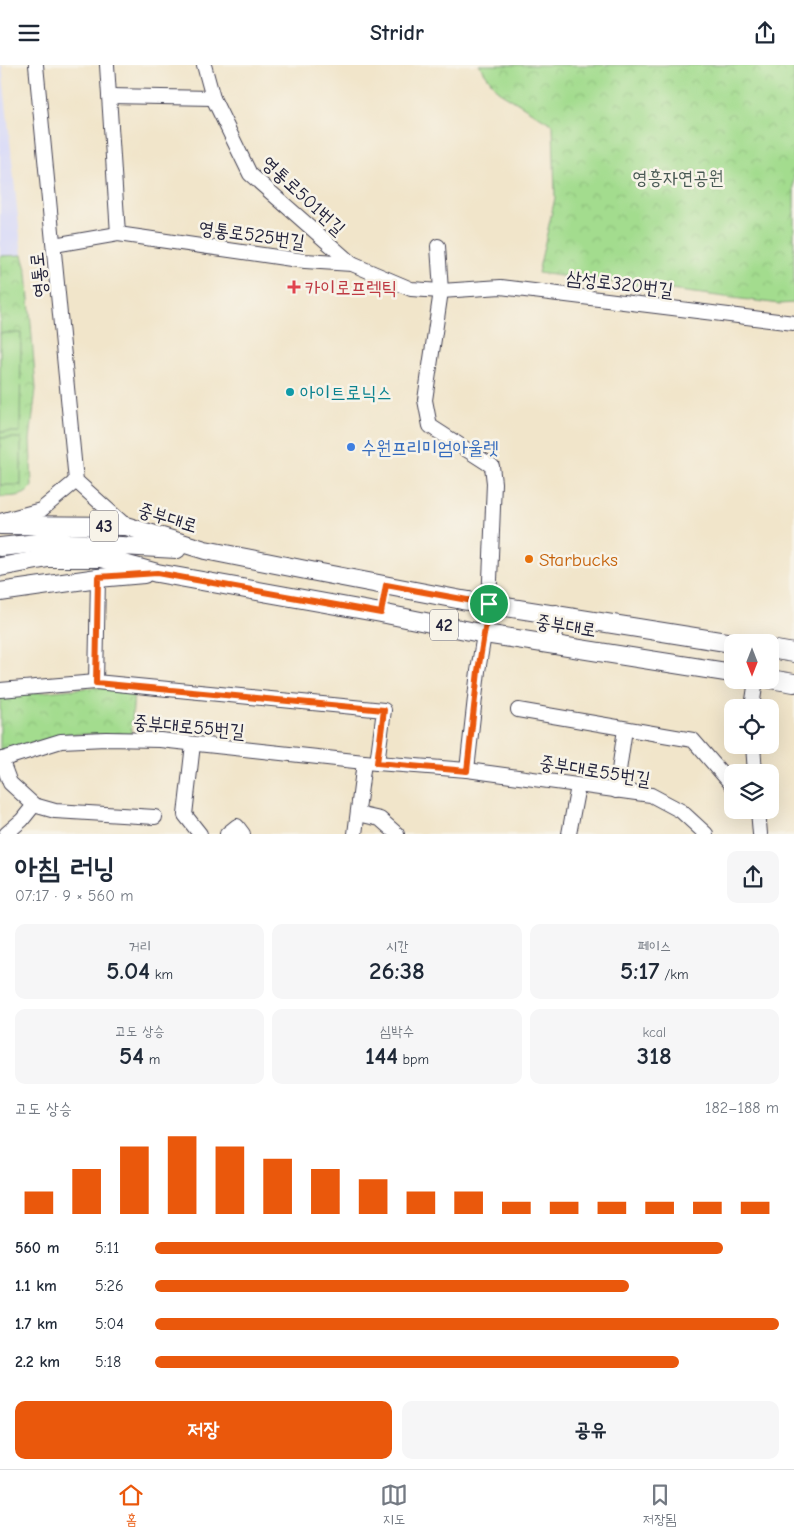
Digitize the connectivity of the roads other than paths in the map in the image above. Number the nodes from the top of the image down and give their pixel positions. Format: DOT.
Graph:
graph roads {
  1 [pos="36,65"];
  2 [pos="107,65"];
  3 [pos="204,65"];
  4 [pos="110,96"];
  5 [pos="213,98"];
  6 [pos="118,234"];
  7 [pos="54,245"];
  8 [pos="438,246"];
  9 [pos="352,264"];
  10 [pos="441,291"];
  11 [pos="794,323"];
  12 [pos="76,481"];
  13 [pos="0,521"];
  14 [pos="0,525"];
  15 [pos="126,526"];
  16 [pos="0,547"];
  17 [pos="204,550"];
  18 [pos="0,567"];
  19 [pos="157,573"];
  20 [pos="98,577"];
  21 [pos="386,585"];
  22 [pos="0,593"];
  23 [pos="489,604"];
  24 [pos="381,613"];
  25 [pos="556,615"];
  26 [pos="485,634"];
  27 [pos="724,642"];
  28 [pos="551,644"];
  29 [pos="779,650"];
  30 [pos="794,653"];
  31 [pos="724,672"];
  32 [pos="779,680"];
  33 [pos="96,683"];
  34 [pos="794,683"];
  35 [pos="0,690"];
  36 [pos="518,710"];
  37 [pos="625,729"];
  38 [pos="193,744"];
  39 [pos="1,759"];
  40 [pos="370,763"];
  41 [pos="467,771"];
  42 [pos="724,776"];
  43 [pos="578,786"];
  44 [pos="616,791"];
  45 [pos="34,805"];
  46 [pos="358,814"];
  47 [pos="156,817"];
  48 [pos="759,819"];
  49 [pos="6,834"];
  50 [pos="200,834"];
  51 [pos="227,834"];
  52 [pos="243,834"];
  53 [pos="355,834"];
  54 [pos="397,834"];
  55 [pos="569,834"];
  56 [pos="706,834"];
  57 [pos="760,834"];
  1 -- 7 [label="street, 영통로"];
  2 -- 4 [label="street"];
  3 -- 5 [label="street, 영통로501번길"];
  4 -- 5 [label="street"];
  4 -- 6 [label="street"];
  5 -- 9 [label="street, 영통로501번길"];
  6 -- 7 [label="street, 영통로525번길"];
  6 -- 9 [label="street, 영통로525번길"];
  7 -- 12 [label="street, 영통로"];
  8 -- 10 [label="street"];
  9 -- 10 [label="street, 영통로525번길"];
  10 -- 11 [label="street, 삼성로320번길"];
  10 -- 23 [label="street"];
  12 -- 13 [label="street"];
  12 -- 15 [label="street"];
  14 -- 15 [label="main road, 중부대로 / 43"];
  15 -- 17 [label="main road, 중부대로 / 43"];
  16 -- 17 [label="main road, 중부대로 / 42"];
  17 -- 21 [label="main road, 중부대로 / 42"];
  18 -- 19 [label="main road, 중부대로 / 42"];
  19 -- 20 [label="main road, 중부대로"];
  19 -- 24 [label="main road, 중부대로 / 42"];
  20 -- 22 [label="main road, 중부대로"];
  20 -- 33 [label="street"];
  21 -- 23 [label="main road, 중부대로 / 42"];
  21 -- 24 [label="main road"];
  23 -- 25 [label="main road, 중부대로 / 42"];
  23 -- 26 [label="street"];
  24 -- 26 [label="main road, 중부대로 / 42"];
  25 -- 27 [label="main road, 중부대로 / 42"];
  25 -- 28 [label="main road"];
  26 -- 28 [label="main road, 중부대로 / 42"];
  26 -- 41 [label="street"];
  28 -- 31 [label="main road, 중부대로 / 42"];
  29 -- 30 [label="main road"];
  32 -- 34 [label="main road"];
  33 -- 35 [label="street, 중부대로55번길"];
  33 -- 40 [label="street, 중부대로55번길"];
  36 -- 37 [label="street"];
  37 -- 42 [label="street"];
  37 -- 44 [label="street"];
  38 -- 39 [label="street, 중부대로55번길"];
  38 -- 40 [label="street, 중부대로55번길"];
  38 -- 50 [label="street"];
  39 -- 45 [label="street"];
  40 -- 41 [label="street, 중부대로55번길"];
  40 -- 46 [label="street"];
  41 -- 43 [label="street, 중부대로55번길"];
  43 -- 44 [label="street, 중부대로55번길"];
  43 -- 55 [label="street"];
  44 -- 56 [label="street, 중부대로55번길"];
  45 -- 47 [label="street"];
  45 -- 49 [label="street"];
  46 -- 53 [label="street"];
  46 -- 54 [label="street"];
  48 -- 57 [label="street"];
  51 -- 52 [label="street"];
}
